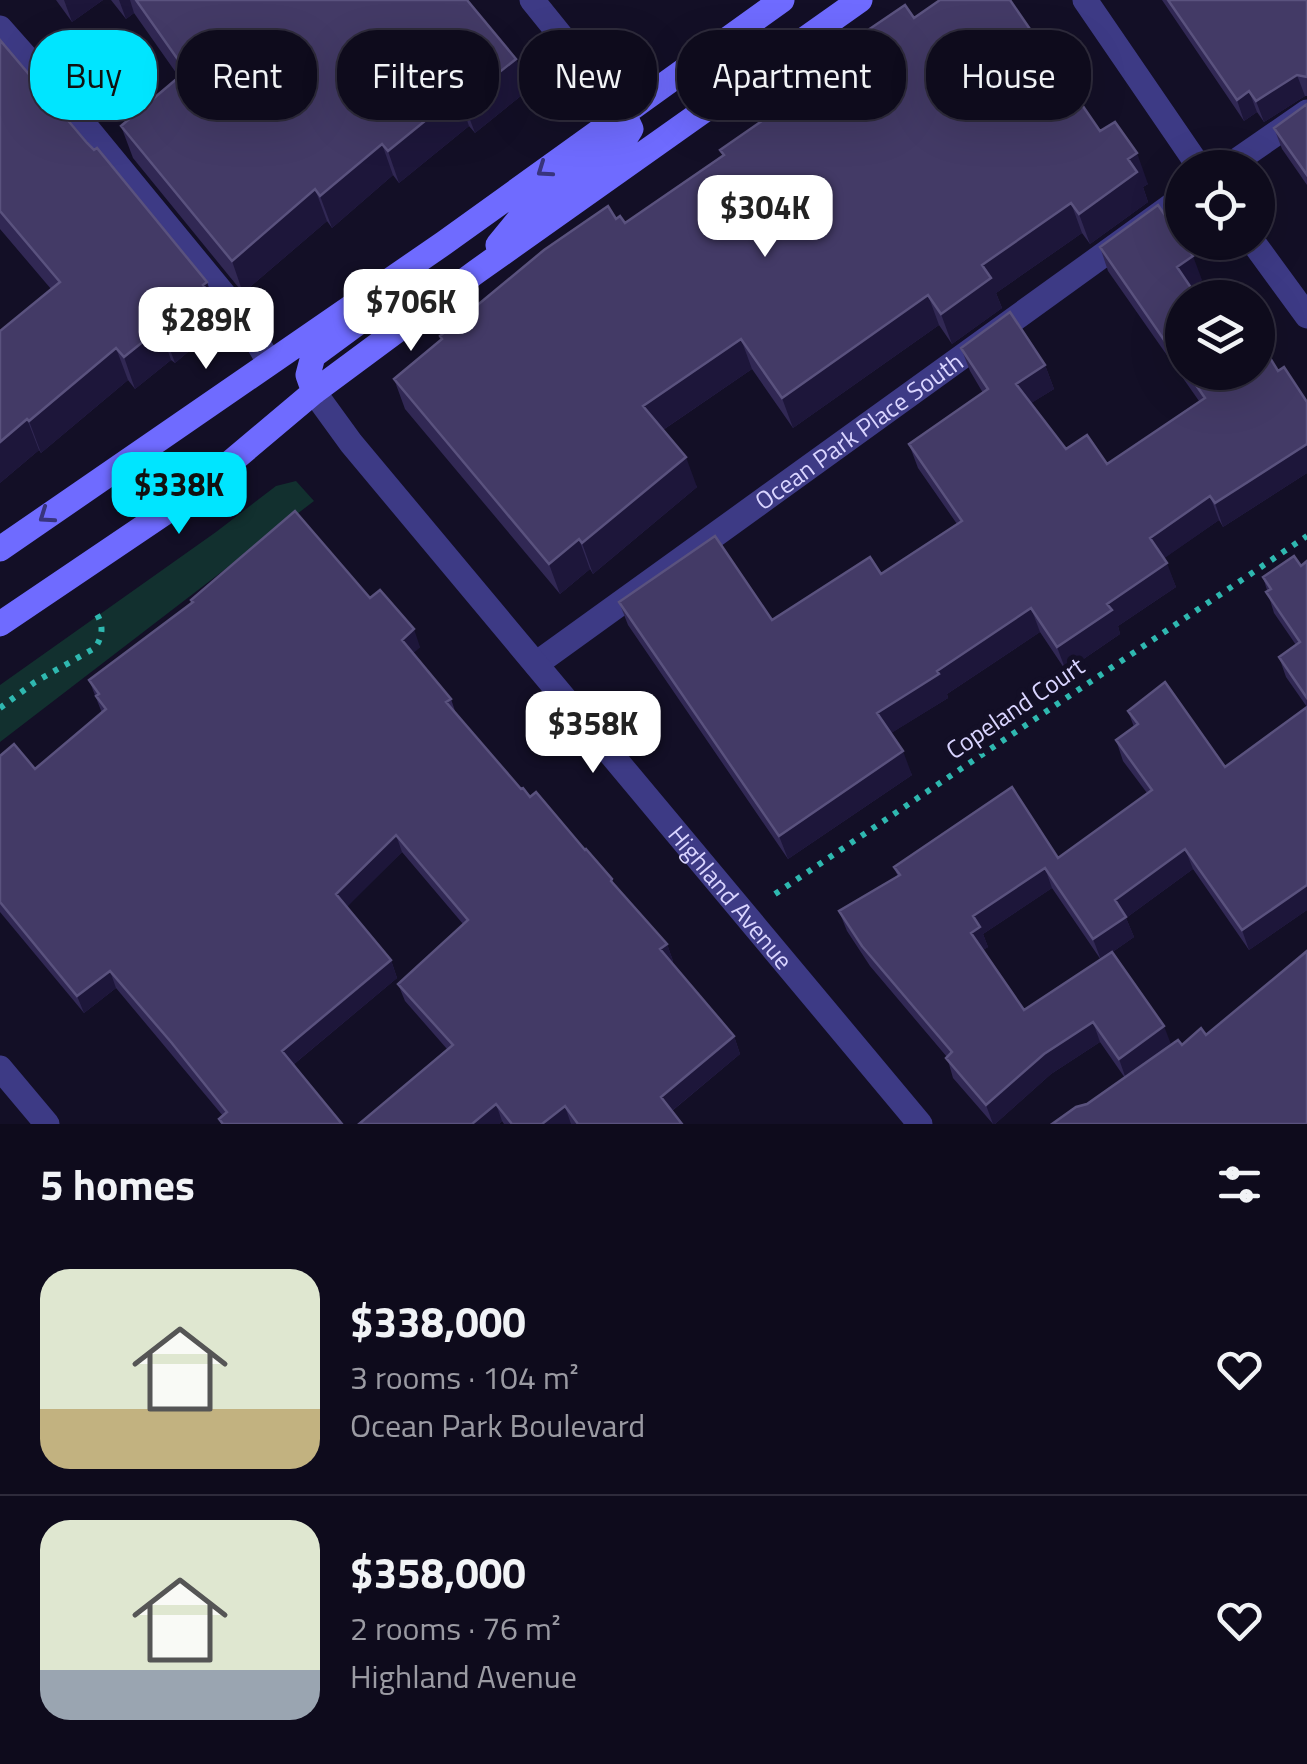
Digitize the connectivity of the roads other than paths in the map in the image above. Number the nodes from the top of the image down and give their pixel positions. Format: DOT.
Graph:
graph roads {
  1 [pos="532,0"];
  2 [pos="782,0"];
  3 [pos="860,0"];
  4 [pos="1085,0"];
  5 [pos="0,28"];
  6 [pos="556,30"];
  7 [pos="657,90"];
  8 [pos="1307,112"];
  9 [pos="615,120"];
  10 [pos="626,120"];
  11 [pos="1188,150"];
  12 [pos="1252,150"];
  13 [pos="1165,210"];
  14 [pos="444,243"];
  15 [pos="1267,260"];
  16 [pos="476,272"];
  17 [pos="1307,316"];
  18 [pos="269,362"];
  19 [pos="314,392"];
  20 [pos="0,549"];
  21 [pos="0,624"];
  22 [pos="536,664"];
  23 [pos="0,1068"];
  24 [pos="47,1124"];
  25 [pos="920,1124"];
  1 -- 6 [label="street"];
  2 -- 7 [label="street"];
  3 -- 16 [label="street"];
  4 -- 11 [label="street"];
  5 -- 18 [label="street"];
  8 -- 12 [label="street"];
  9 -- 14 [label="street, one-way"];
  10 -- 16 [label="street"];
  13 -- 22 [label="street, Ocean Park Place South"];
  14 -- 18 [label="street"];
  14 -- 19 [label="street"];
  15 -- 17 [label="street"];
  16 -- 19 [label="street"];
  18 -- 20 [label="street, one-way"];
  19 -- 21 [label="street"];
  19 -- 22 [label="street, Highland Avenue"];
  22 -- 25 [label="street, Highland Avenue"];
  23 -- 24 [label="street"];
}
